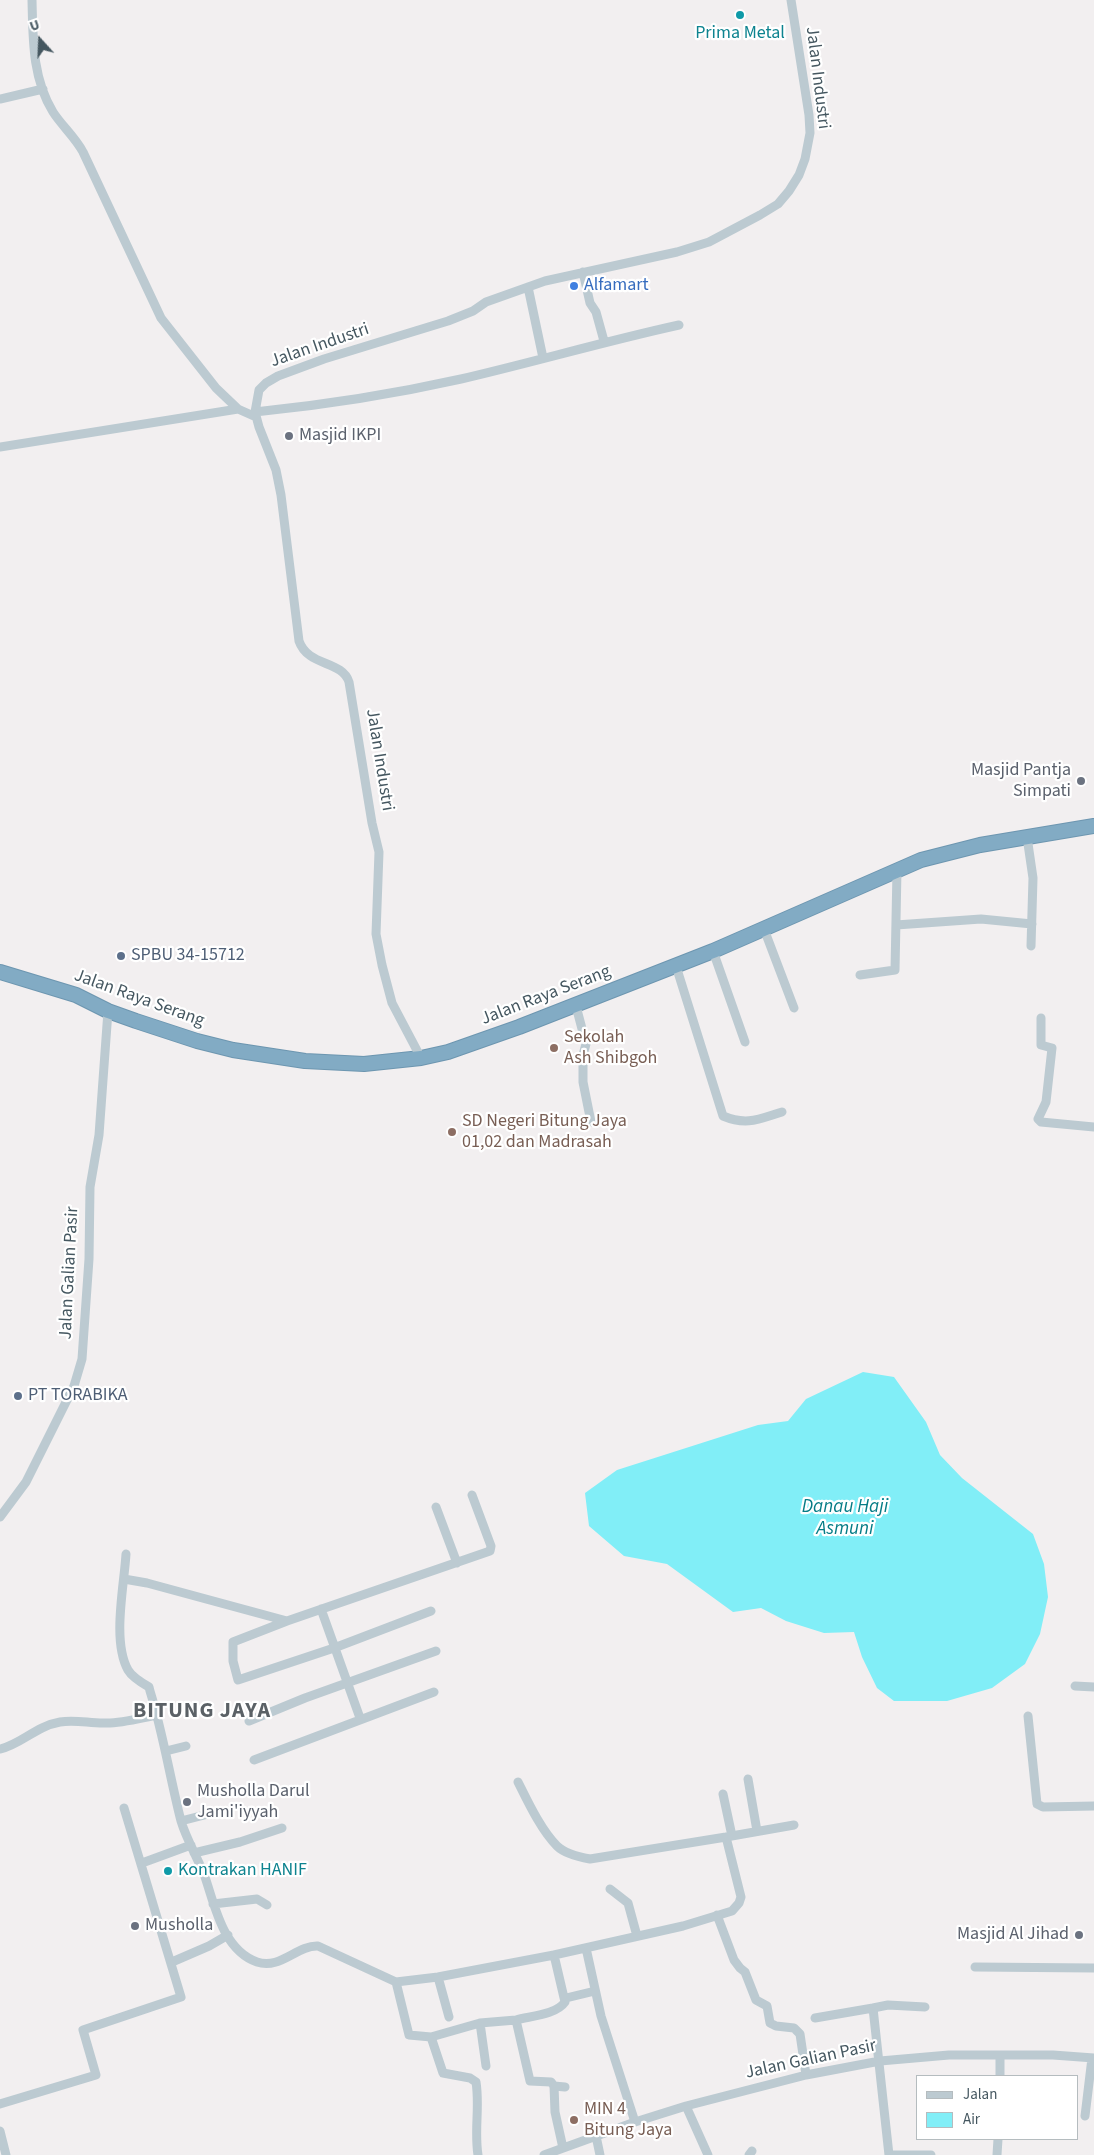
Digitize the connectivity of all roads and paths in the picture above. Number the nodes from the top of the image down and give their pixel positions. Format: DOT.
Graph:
graph roads {
  1 [pos="32,0"];
  2 [pos="791,0"];
  3 [pos="43,89"];
  4 [pos="0,99"];
  5 [pos="583,272"];
  6 [pos="528,287"];
  7 [pos="679,325"];
  8 [pos="604,341"];
  9 [pos="543,358"];
  10 [pos="238,409"];
  11 [pos="256,414"];
  12 [pos="0,447"];
  13 [pos="1094,826"];
  14 [pos="1027,837"];
  15 [pos="897,870"];
  16 [pos="1032,924"];
  17 [pos="896,925"];
  18 [pos="764,930"];
  19 [pos="1031,946"];
  20 [pos="713,952"];
  21 [pos="676,966"];
  22 [pos="0,972"];
  23 [pos="860,975"];
  24 [pos="576,1006"];
  25 [pos="794,1008"];
  26 [pos="108,1011"];
  27 [pos="1041,1018"];
  28 [pos="745,1042"];
  29 [pos="421,1058"];
  30 [pos="782,1112"];
  31 [pos="591,1122"];
  32 [pos="1094,1127"];
  33 [pos="472,1495"];
  34 [pos="436,1507"];
  35 [pos="0,1517"];
  36 [pos="126,1554"];
  37 [pos="457,1563"];
  38 [pos="124,1579"];
  39 [pos="321,1609"];
  40 [pos="431,1611"];
  41 [pos="287,1621"];
  42 [pos="334,1648"];
  43 [pos="436,1651"];
  44 [pos="347,1684"];
  45 [pos="1075,1686"];
  46 [pos="1094,1687"];
  47 [pos="434,1692"];
  48 [pos="157,1715"];
  49 [pos="1028,1716"];
  50 [pos="360,1718"];
  51 [pos="249,1721"];
  52 [pos="186,1746"];
  53 [pos="0,1749"];
  54 [pos="166,1751"];
  55 [pos="254,1760"];
  56 [pos="748,1779"];
  57 [pos="518,1782"];
  58 [pos="723,1794"];
  59 [pos="1094,1806"];
  60 [pos="124,1808"];
  61 [pos="216,1812"];
  62 [pos="181,1821"];
  63 [pos="794,1825"];
  64 [pos="282,1828"];
  65 [pos="757,1831"];
  66 [pos="729,1836"];
  67 [pos="193,1849"];
  68 [pos="142,1863"];
  69 [pos="610,1889"];
  70 [pos="213,1904"];
  71 [pos="267,1904"];
  72 [pos="717,1915"];
  73 [pos="228,1935"];
  74 [pos="637,1936"];
  75 [pos="586,1948"];
  76 [pos="554,1955"];
  77 [pos="172,1962"];
  78 [pos="975,1968"];
  79 [pos="1094,1968"];
  80 [pos="438,1977"];
  81 [pos="396,1982"];
  82 [pos="595,1991"];
  83 [pos="566,1998"];
  84 [pos="873,2008"];
  85 [pos="925,2008"];
  86 [pos="449,2017"];
  87 [pos="815,2018"];
  88 [pos="516,2020"];
  89 [pos="480,2023"];
  90 [pos="430,2037"];
  91 [pos="1000,2055"];
  92 [pos="1093,2058"];
  93 [pos="880,2061"];
  94 [pos="486,2066"];
  95 [pos="806,2075"];
  96 [pos="1000,2075"];
  97 [pos="554,2086"];
  98 [pos="565,2087"];
  99 [pos="0,2104"];
  100 [pos="686,2106"];
  101 [pos="1085,2116"];
  102 [pos="635,2122"];
  103 [pos="0,2131"];
  104 [pos="596,2136"];
  105 [pos="998,2140"];
  106 [pos="562,2148"];
  107 [pos="6,2155"];
  108 [pos="478,2155"];
  109 [pos="544,2155"];
  110 [pos="600,2155"];
  111 [pos="708,2155"];
  112 [pos="889,2155"];
  113 [pos="931,2155"];
  114 [pos="997,2155"];
  1 -- 3 [label="street"];
  2 -- 5 [label="street, Jalan Industri"];
  3 -- 4 [label="street"];
  3 -- 10 [label="street"];
  5 -- 6 [label="street, Jalan Industri"];
  5 -- 8 [label="street"];
  6 -- 9 [label="street"];
  6 -- 11 [label="street, Jalan Industri"];
  7 -- 8 [label="street"];
  8 -- 9 [label="street"];
  9 -- 11 [label="street"];
  10 -- 11 [label="street"];
  10 -- 12 [label="street"];
  11 -- 29 [label="street, Jalan Industri"];
  13 -- 14 [label="highway, Jalan Raya Serang"];
  14 -- 15 [label="highway, Jalan Raya Serang"];
  14 -- 16 [label="street"];
  15 -- 17 [label="street"];
  15 -- 18 [label="highway, Jalan Raya Serang"];
  16 -- 17 [label="street"];
  16 -- 19 [label="street"];
  17 -- 23 [label="street"];
  18 -- 20 [label="highway, Jalan Raya Serang"];
  18 -- 25 [label="street"];
  20 -- 21 [label="highway, Jalan Raya Serang"];
  20 -- 28 [label="street"];
  21 -- 24 [label="highway, Jalan Raya Serang"];
  21 -- 30 [label="street"];
  22 -- 26 [label="highway, Jalan Raya Serang"];
  24 -- 29 [label="highway, Jalan Raya Serang"];
  24 -- 31 [label="street"];
  26 -- 29 [label="highway, Jalan Raya Serang"];
  26 -- 35 [label="street, Jalan Galian Pasir"];
  27 -- 32 [label="street"];
  33 -- 37 [label="street"];
  34 -- 37 [label="street"];
  36 -- 38 [label="street"];
  37 -- 39 [label="street"];
  38 -- 41 [label="street"];
  38 -- 48 [label="street"];
  39 -- 41 [label="street"];
  39 -- 42 [label="street"];
  40 -- 42 [label="street"];
  41 -- 42 [label="street"];
  42 -- 44 [label="street"];
  43 -- 44 [label="street"];
  44 -- 50 [label="street"];
  44 -- 51 [label="street"];
  45 -- 46 [label="street"];
  47 -- 50 [label="street"];
  48 -- 53 [label="street"];
  48 -- 54 [label="street"];
  49 -- 59 [label="street"];
  50 -- 55 [label="street"];
  52 -- 54 [label="street"];
  54 -- 62 [label="street"];
  56 -- 65 [label="street"];
  57 -- 66 [label="street"];
  58 -- 66 [label="street"];
  60 -- 68 [label="street"];
  61 -- 62 [label="street"];
  62 -- 67 [label="street"];
  63 -- 65 [label="street"];
  64 -- 67 [label="street"];
  65 -- 66 [label="street"];
  66 -- 72 [label="street"];
  67 -- 68 [label="street"];
  67 -- 70 [label="street"];
  68 -- 77 [label="street"];
  69 -- 74 [label="street"];
  70 -- 71 [label="street"];
  70 -- 73 [label="street"];
  72 -- 74 [label="street"];
  72 -- 95 [label="street"];
  73 -- 77 [label="street"];
  73 -- 81 [label="street"];
  74 -- 75 [label="street"];
  75 -- 76 [label="street"];
  75 -- 82 [label="street"];
  76 -- 80 [label="street"];
  76 -- 83 [label="street"];
  77 -- 99 [label="street"];
  78 -- 79 [label="street"];
  80 -- 81 [label="street"];
  80 -- 86 [label="street"];
  81 -- 90 [label="street"];
  82 -- 83 [label="street"];
  82 -- 102 [label="street"];
  83 -- 88 [label="street"];
  84 -- 85 [label="street"];
  84 -- 87 [label="street"];
  84 -- 93 [label="street"];
  88 -- 89 [label="street"];
  88 -- 97 [label="street"];
  89 -- 90 [label="street"];
  89 -- 94 [label="street"];
  90 -- 108 [label="street"];
  91 -- 92 [label="street, Jalan Galian Pasir"];
  91 -- 93 [label="street, Jalan Galian Pasir"];
  91 -- 96 [label="street"];
  92 -- 101 [label="street"];
  93 -- 95 [label="street, Jalan Galian Pasir"];
  93 -- 112 [label="street"];
  95 -- 100 [label="street, Jalan Galian Pasir"];
  97 -- 98 [label="street"];
  97 -- 106 [label="street"];
  100 -- 102 [label="street, Jalan Galian Pasir"];
  100 -- 111 [label="street"];
  102 -- 104 [label="street, Jalan Galian Pasir"];
  103 -- 107 [label="street"];
  104 -- 106 [label="street, Jalan Galian Pasir"];
  104 -- 110 [label="street"];
  105 -- 114 [label="street"];
  106 -- 109 [label="street, Jalan Galian Pasir"];
  112 -- 113 [label="street"];
}
